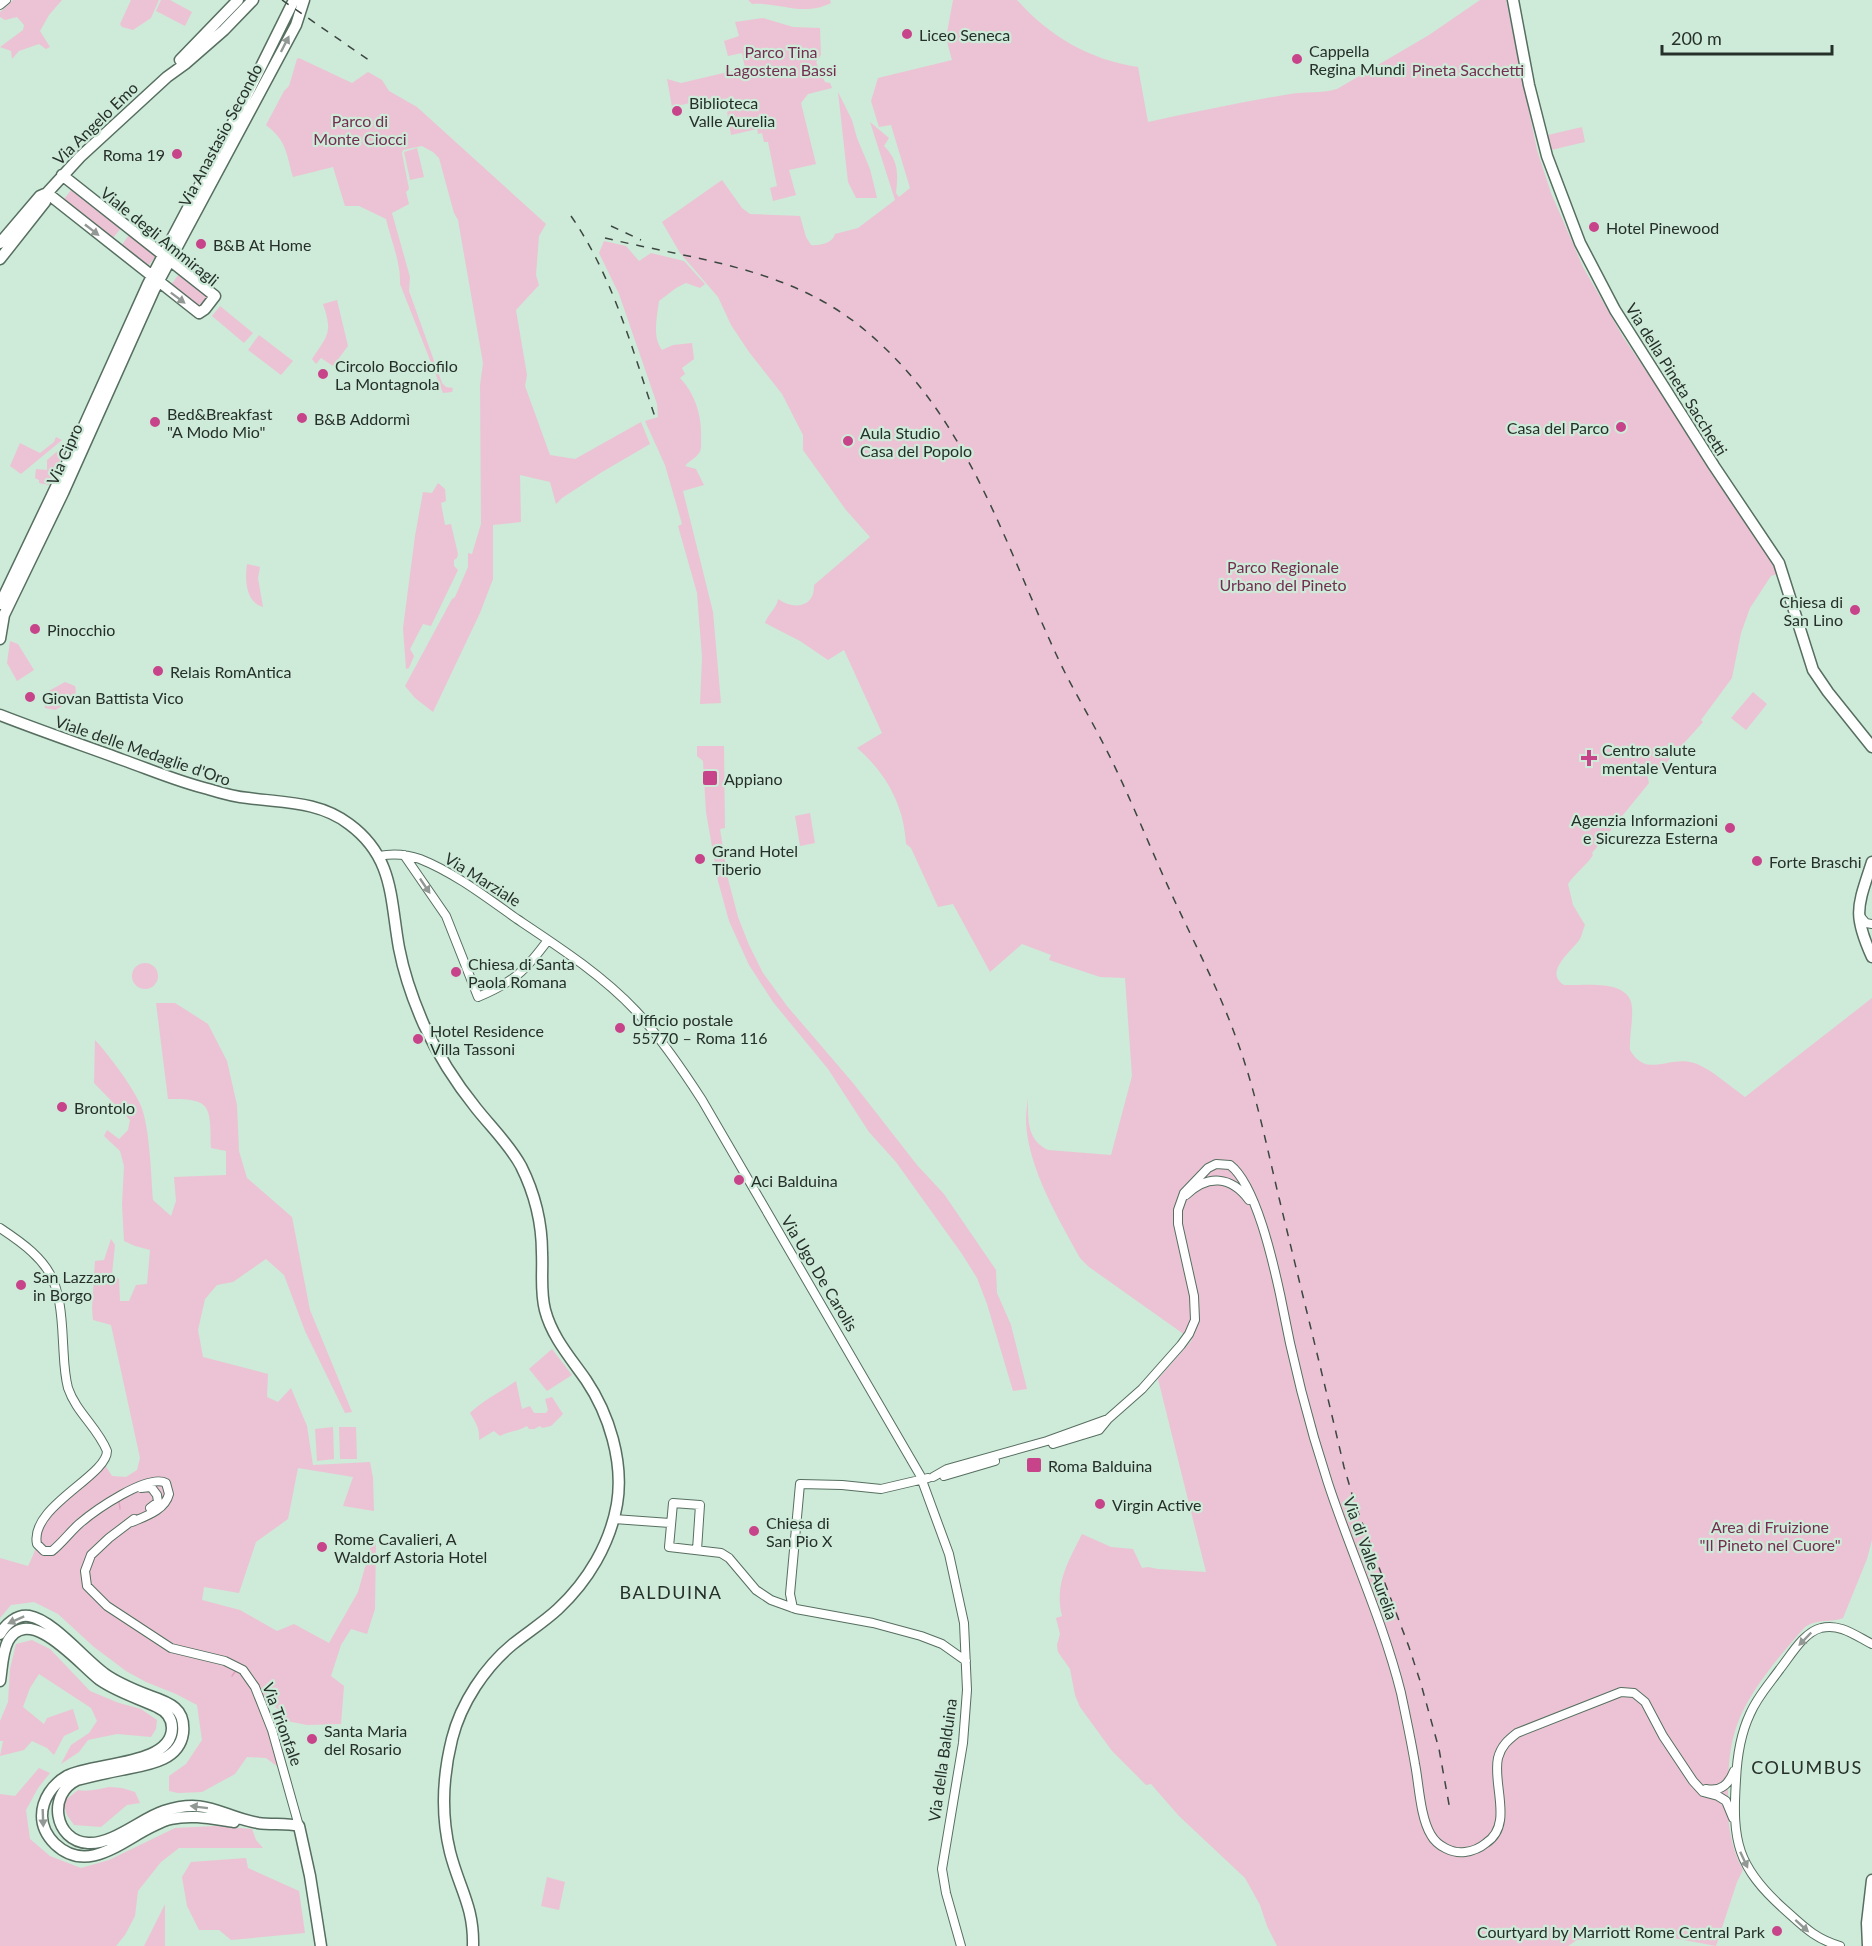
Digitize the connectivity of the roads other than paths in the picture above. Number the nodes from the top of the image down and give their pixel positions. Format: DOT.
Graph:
graph roads {
  1 [pos="6,0"];
  2 [pos="238,0"];
  3 [pos="253,0"];
  4 [pos="294,0"];
  5 [pos="304,0"];
  6 [pos="1513,0"];
  7 [pos="0,5"];
  8 [pos="167,77"];
  9 [pos="62,175"];
  10 [pos="47,194"];
  11 [pos="0,243"];
  12 [pos="0,259"];
  13 [pos="166,259"];
  14 [pos="155,279"];
  15 [pos="0,604"];
  16 [pos="0,639"];
  17 [pos="0,715"];
  18 [pos="1872,747"];
  19 [pos="404,855"];
  20 [pos="379,856"];
  21 [pos="1872,862"];
  22 [pos="1858,913"];
  23 [pos="1872,924"];
  24 [pos="548,940"];
  25 [pos="1872,957"];
  26 [pos="1181,1203"];
  27 [pos="1256,1210"];
  28 [pos="0,1228"];
  29 [pos="923,1480"];
  30 [pos="135,1489"];
  31 [pos="614,1519"];
  32 [pos="132,1522"];
  33 [pos="670,1523"];
  34 [pos="697,1550"];
  35 [pos="793,1608"];
  36 [pos="0,1634"];
  37 [pos="1872,1644"];
  38 [pos="966,1661"];
  39 [pos="0,1682"];
  40 [pos="1737,1764"];
  41 [pos="104,1769"];
  42 [pos="75,1777"];
  43 [pos="1697,1785"];
  44 [pos="1733,1818"];
  45 [pos="255,1822"];
  46 [pos="299,1826"];
  47 [pos="1872,1880"];
  48 [pos="321,1946"];
  49 [pos="473,1946"];
  50 [pos="961,1946"];
  51 [pos="1840,1946"];
  52 [pos="1868,1946"];
  1 -- 7 [label="street"];
  2 -- 8 [label="main road, Via Angelo Emo"];
  3 -- 8 [label="main road, Via Angelo Emo"];
  4 -- 13 [label="main road, Via Anastasio Secondo"];
  13 -- 5 [label="main road, Via Anastasio Secondo, one-way"];
  6 -- 18 [label="main road, Via della Pineta Sacchetti"];
  8 -- 9 [label="main road, Via Angelo Emo"];
  9 -- 10 [label="main road, Via Angelo Emo"];
  9 -- 13 [label="main road, Viale degli Ammiragli"];
  10 -- 11 [label="main road, Via Angelo Emo"];
  10 -- 12 [label="main road, Via Angelo Emo"];
  10 -- 14 [label="main road, Viale degli Ammiragli, one-way"];
  13 -- 14 [label="main road, Via Anastasio Secondo"];
  14 -- 13 [label="main road, Viale degli Ammiragli, one-way"];
  14 -- 15 [label="main road, Via Cipro"];
  14 -- 16 [label="main road, Via Cipro"];
  17 -- 20 [label="main road, Viale delle Medaglie d'Oro"];
  19 -- 20 [label="street, Via Marziale"];
  19 -- 24 [label="street, Via Marziale"];
  19 -- 24 [label="street, one-way"];
  20 -- 31 [label="main road, Viale delle Medaglie d'Oro"];
  21 -- 22 [label="main road"];
  22 -- 23 [label="street"];
  22 -- 25 [label="main road"];
  24 -- 29 [label="street, Via Ugo De Carolis"];
  26 -- 27 [label="street, Via di Valle Aurelia"];
  26 -- 27 [label="street, Via di Valle Aurelia"];
  26 -- 29 [label="street"];
  27 -- 43 [label="street, Via di Valle Aurelia"];
  28 -- 30 [label="street, Via Trionfale"];
  29 -- 35 [label="street"];
  29 -- 38 [label="street, Via Ugo De Carolis"];
  30 -- 32 [label="street, Via Trionfale"];
  30 -- 32 [label="street, Via Trionfale"];
  31 -- 33 [label="street"];
  31 -- 49 [label="main road, Viale delle Medaglie d'Oro"];
  32 -- 46 [label="street, Via Trionfale"];
  33 -- 34 [label="street"];
  33 -- 34 [label="street"];
  34 -- 35 [label="street"];
  35 -- 38 [label="street"];
  41 -- 36 [label="main road, one-way"];
  37 -- 40 [label="street, one-way"];
  38 -- 50 [label="street, Via della Balduina"];
  39 -- 41 [label="main road"];
  40 -- 43 [label="street"];
  40 -- 44 [label="street"];
  41 -- 42 [label="main road"];
  45 -- 42 [label="main road, one-way"];
  42 -- 45 [label="main road, one-way"];
  43 -- 44 [label="street"];
  44 -- 51 [label="street, one-way"];
  45 -- 46 [label="main road"];
  46 -- 48 [label="main road, Via Trionfale"];
  47 -- 52 [label="main road"];
}
